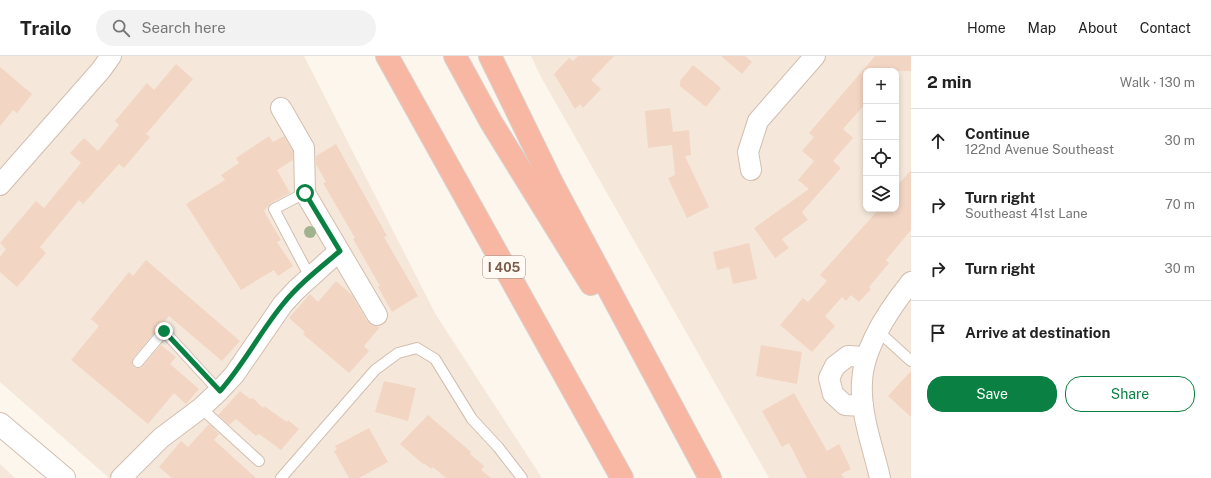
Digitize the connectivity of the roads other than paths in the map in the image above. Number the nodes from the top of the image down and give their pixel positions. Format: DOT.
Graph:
graph roads {
  1 [pos="111,56"];
  2 [pos="387,56"];
  3 [pos="454,56"];
  4 [pos="490,56"];
  5 [pos="815,56"];
  6 [pos="281,108"];
  7 [pos="750,170"];
  8 [pos="0,185"];
  9 [pos="305,193"];
  10 [pos="340,251"];
  11 [pos="310,277"];
  12 [pos="911,282"];
  13 [pos="377,315"];
  14 [pos="879,332"];
  15 [pos="866,357"];
  16 [pos="911,361"];
  17 [pos="138,362"];
  18 [pos="220,391"];
  19 [pos="863,406"];
  20 [pos="201,408"];
  21 [pos="0,424"];
  22 [pos="692,447"];
  23 [pos="259,461"];
  24 [pos="64,478"];
  25 [pos="121,478"];
  26 [pos="281,478"];
  27 [pos="522,478"];
  28 [pos="622,478"];
  29 [pos="710,478"];
  30 [pos="880,478"];
  1 -- 8 [label="street"];
  2 -- 28 [label="highway, I 405"];
  3 -- 22 [label="highway"];
  4 -- 22 [label="highway"];
  5 -- 7 [label="street"];
  6 -- 9 [label="street"];
  9 -- 10 [label="street"];
  9 -- 11 [label="lane"];
  10 -- 11 [label="street"];
  10 -- 13 [label="street"];
  11 -- 18 [label="street"];
  12 -- 14 [label="street"];
  14 -- 15 [label="street"];
  14 -- 16 [label="lane"];
  15 -- 19 [label="street"];
  15 -- 19 [label="street"];
  17 -- 18 [label="lane"];
  18 -- 20 [label="street"];
  19 -- 30 [label="street"];
  20 -- 23 [label="lane"];
  20 -- 25 [label="street"];
  21 -- 24 [label="street"];
  22 -- 29 [label="highway"];
  26 -- 27 [label="lane"];
}
